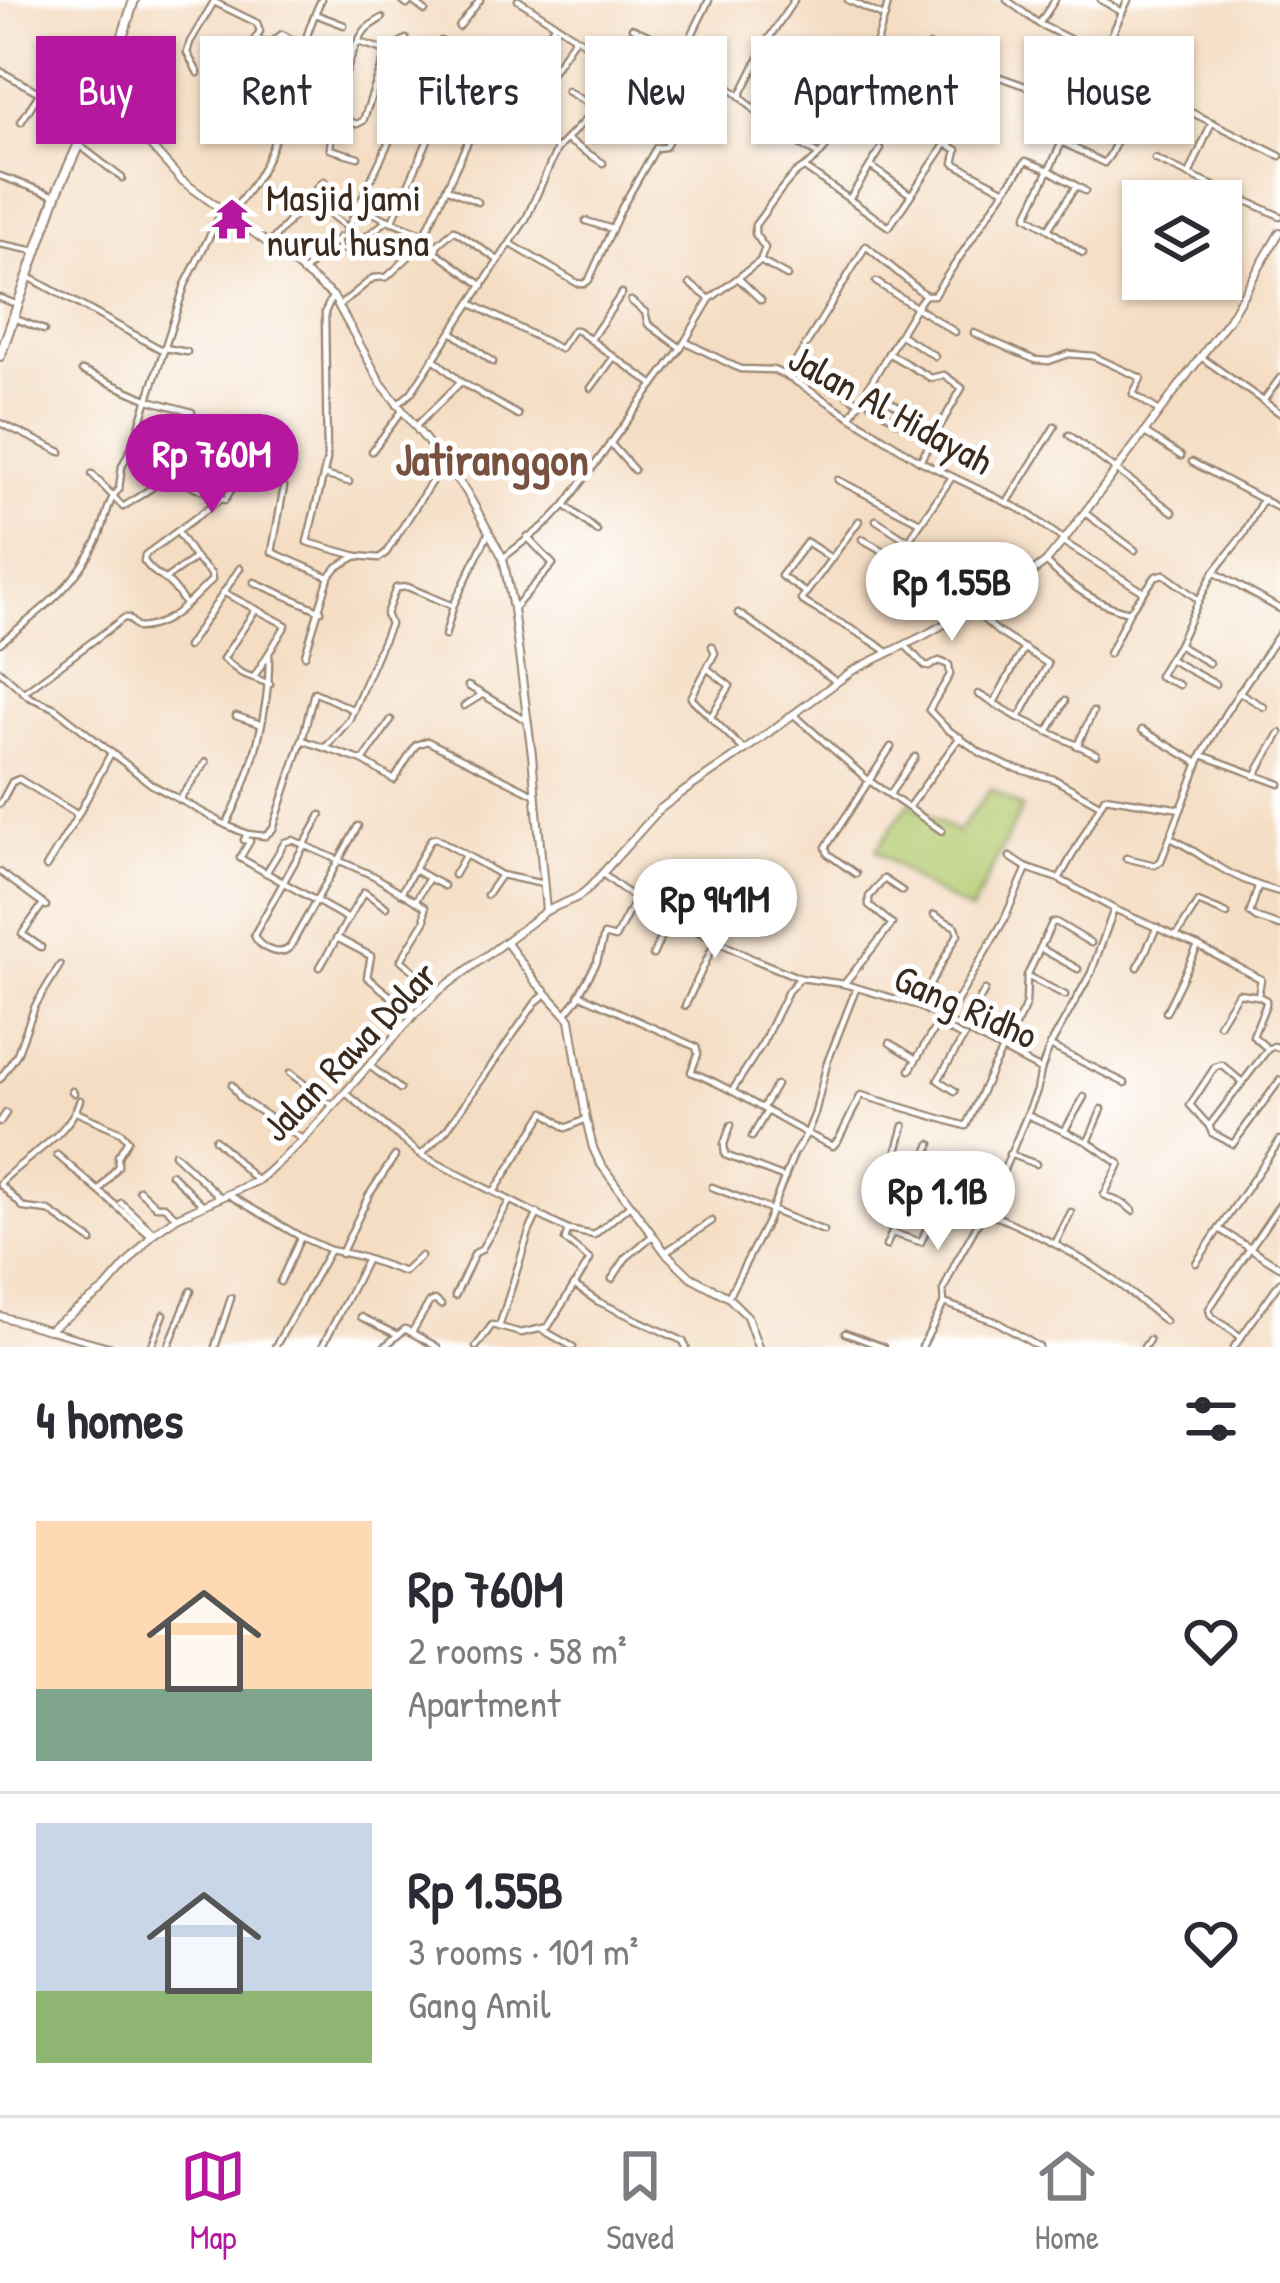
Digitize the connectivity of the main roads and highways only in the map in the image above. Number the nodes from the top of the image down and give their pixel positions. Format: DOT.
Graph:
graph roads {
  1 [pos="134,0"];
  2 [pos="0,356"];
  1 -- 2 [label="main road"];
}
